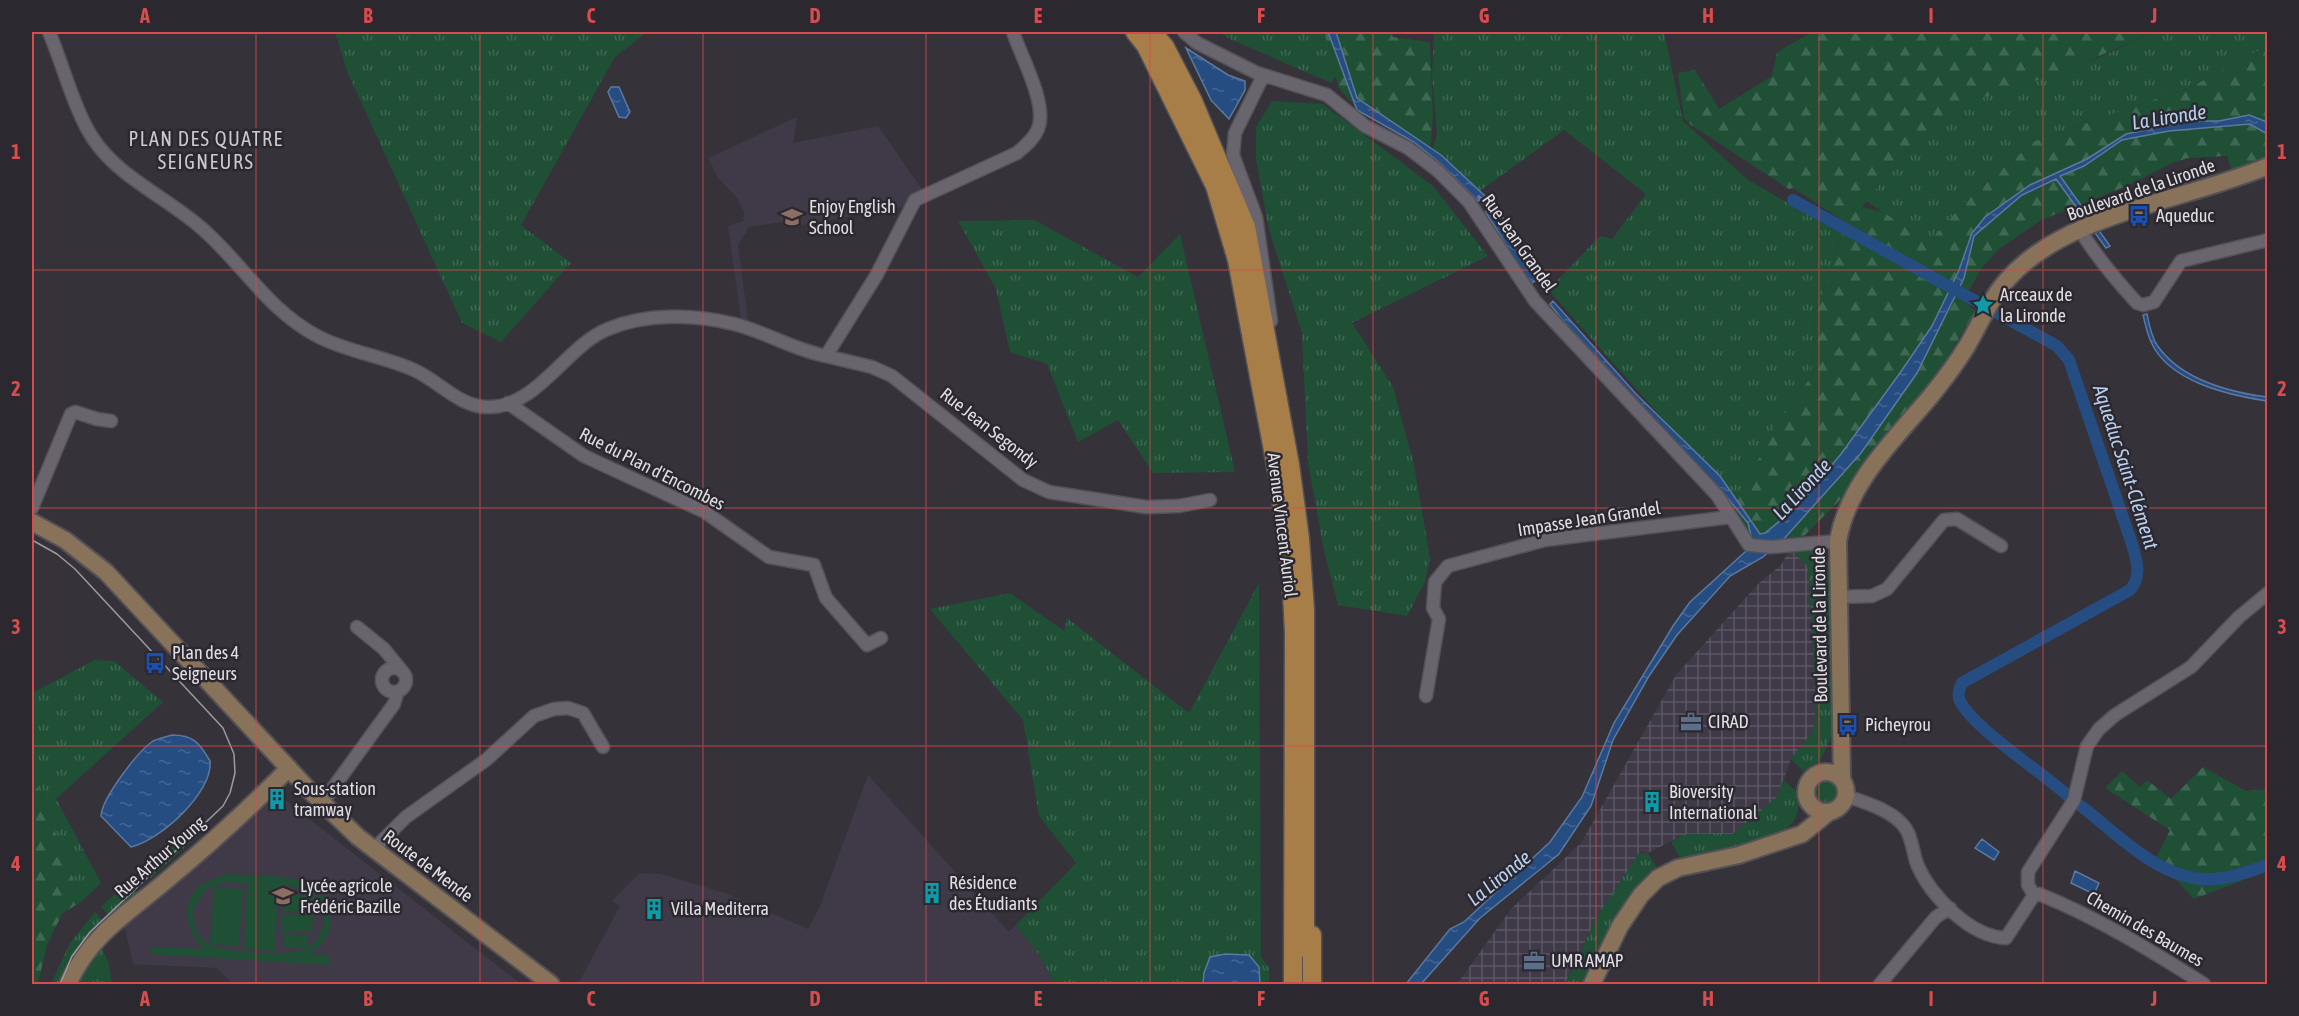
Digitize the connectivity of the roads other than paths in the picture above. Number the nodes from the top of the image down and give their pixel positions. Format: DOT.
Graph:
graph roads {
  1 [pos="49,32"];
  2 [pos="1013,32"];
  3 [pos="1125,32"];
  4 [pos="1135,32"];
  5 [pos="1152,32"];
  6 [pos="1184,32"];
  7 [pos="1263,76"];
  8 [pos="1166,84"];
  9 [pos="2268,166"];
  10 [pos="2080,230"];
  11 [pos="2268,240"];
  12 [pos="826,356"];
  13 [pos="1279,399"];
  14 [pos="508,403"];
  15 [pos="111,421"];
  16 [pos="1210,500"];
  17 [pos="32,508"];
  18 [pos="1730,517"];
  19 [pos="32,522"];
  20 [pos="1838,541"];
  21 [pos="2001,546"];
  22 [pos="2268,593"];
  23 [pos="1837,597"];
  24 [pos="357,627"];
  25 [pos="881,638"];
  26 [pos="402,671"];
  27 [pos="397,693"];
  28 [pos="1426,696"];
  29 [pos="1841,734"];
  30 [pos="603,747"];
  31 [pos="1306,758"];
  32 [pos="289,768"];
  33 [pos="1821,772"];
  34 [pos="1842,779"];
  35 [pos="1846,796"];
  36 [pos="1807,798"];
  37 [pos="322,803"];
  38 [pos="1829,812"];
  39 [pos="1791,837"];
  40 [pos="373,850"];
  41 [pos="1292,883"];
  42 [pos="2034,895"];
  43 [pos="1950,908"];
  44 [pos="68,984"];
  45 [pos="551,984"];
  46 [pos="1288,984"];
  47 [pos="1293,984"];
  48 [pos="1304,984"];
  49 [pos="1312,984"];
  50 [pos="1592,984"];
  51 [pos="1880,984"];
  52 [pos="2204,984"];
  1 -- 14 [label="street"];
  2 -- 12 [label="street"];
  3 -- 8 [label="street, Avenue Vincent Auriol"];
  4 -- 8 [label="main road, Avenue Vincent Auriol"];
  5 -- 13 [label="main road, Avenue Vincent Auriol"];
  6 -- 7 [label="street, Rue Jean Grandel"];
  7 -- 13 [label="street, Avenue Vincent Auriol"];
  7 -- 18 [label="street, Rue Jean Grandel"];
  8 -- 41 [label="main road, Avenue Vincent Auriol"];
  9 -- 10 [label="street, Boulevard de la Lironde"];
  10 -- 11 [label="street"];
  10 -- 20 [label="street, Boulevard de la Lironde"];
  12 -- 14 [label="street, Rue Jean Segondy"];
  12 -- 16 [label="street, Rue Jean Segondy"];
  13 -- 31 [label="main road, Avenue Vincent Auriol"];
  14 -- 25 [label="street, Rue du Plan d'Encombes"];
  15 -- 17 [label="street"];
  18 -- 20 [label="street, Rue Jean Grandel"];
  18 -- 28 [label="street, Impasse Jean Grandel"];
  19 -- 32 [label="street, Route de Mende"];
  20 -- 23 [label="street, Boulevard de la Lironde"];
  21 -- 23 [label="street"];
  22 -- 42 [label="street"];
  23 -- 29 [label="street, Boulevard de la Lironde"];
  24 -- 26 [label="street"];
  26 -- 27 [label="street"];
  26 -- 27 [label="street"];
  27 -- 37 [label="street"];
  29 -- 33 [label="street, Boulevard de la Lironde"];
  29 -- 34 [label="street, Boulevard de la Lironde"];
  30 -- 40 [label="street"];
  31 -- 48 [label="main road, Avenue Vincent Auriol"];
  31 -- 49 [label="main road"];
  32 -- 37 [label="street, Route de Mende"];
  32 -- 44 [label="street, Rue Arthur Young"];
  33 -- 34 [label="street"];
  33 -- 36 [label="street"];
  34 -- 35 [label="street"];
  35 -- 38 [label="street"];
  35 -- 43 [label="street"];
  36 -- 38 [label="street"];
  36 -- 39 [label="street"];
  37 -- 40 [label="street, Route de Mende"];
  38 -- 39 [label="street"];
  39 -- 50 [label="street"];
  40 -- 45 [label="street, Route de Mende"];
  41 -- 46 [label="main road"];
  41 -- 47 [label="main road, Avenue Vincent Auriol"];
  42 -- 43 [label="street"];
  42 -- 52 [label="street, Chemin des Baumes"];
  43 -- 51 [label="street"];
}
